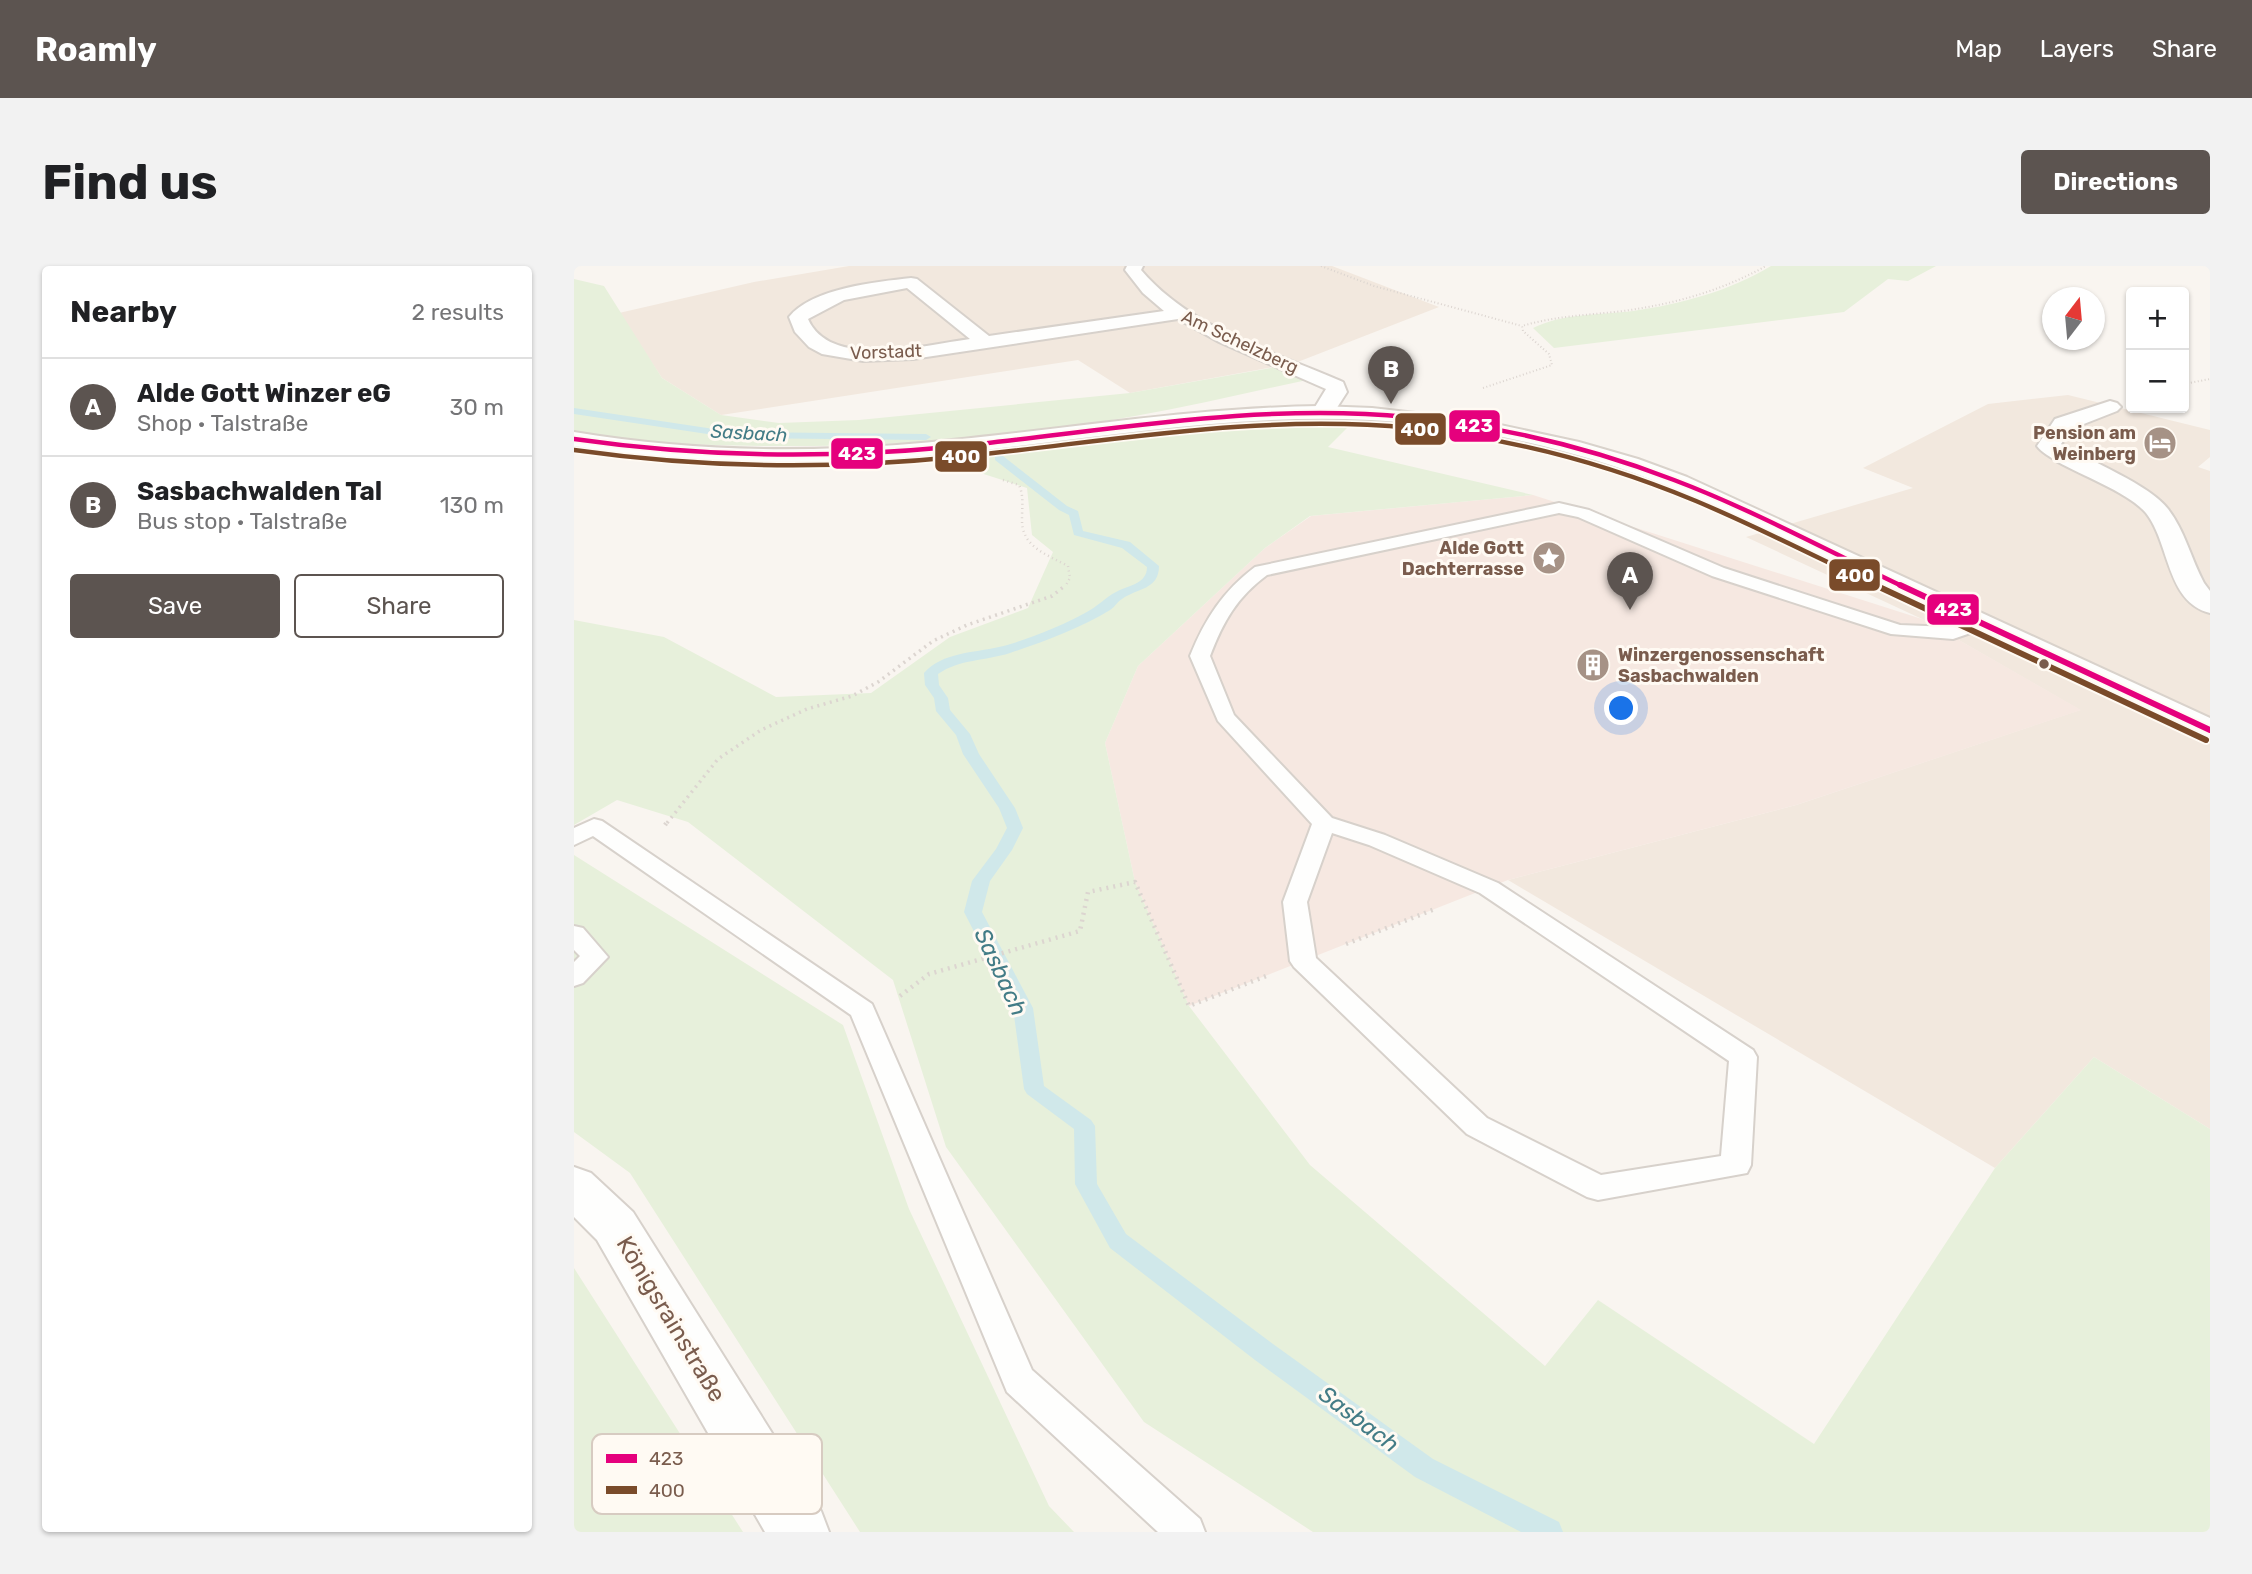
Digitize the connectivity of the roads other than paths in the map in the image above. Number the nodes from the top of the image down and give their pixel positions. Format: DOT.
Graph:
graph roads {
  1 [pos="884,266"];
  2 [pos="1135,266"];
  3 [pos="911,283"];
  4 [pos="1178,314"];
  5 [pos="985,342"];
  6 [pos="2110,407"];
  7 [pos="1322,412"];
  8 [pos="574,439"];
  9 [pos="2210,605"];
  10 [pos="1982,623"];
  11 [pos="2210,730"];
  12 [pos="1324,823"];
  13 [pos="574,838"];
  14 [pos="574,934"];
  15 [pos="574,977"];
  16 [pos="574,1186"];
  17 [pos="740,1434"];
  18 [pos="788,1514"];
  19 [pos="799,1532"];
  20 [pos="1186,1532"];
  1 -- 3 [label="street"];
  2 -- 4 [label="street, Am Schelzberg"];
  3 -- 5 [label="street"];
  3 -- 5 [label="street, Vorstadt"];
  4 -- 5 [label="street, Vorstadt"];
  4 -- 7 [label="street, Am Schelzberg"];
  6 -- 9 [label="street"];
  7 -- 8 [label="street"];
  7 -- 10 [label="street"];
  10 -- 11 [label="street"];
  10 -- 12 [label="lane"];
  12 -- 12 [label="lane"];
  13 -- 20 [label="lane"];
  14 -- 15 [label="lane"];
  16 -- 17 [label="street, Königsrainstraße"];
  18 -- 19 [label="street, Königsrainstraße"];
}
